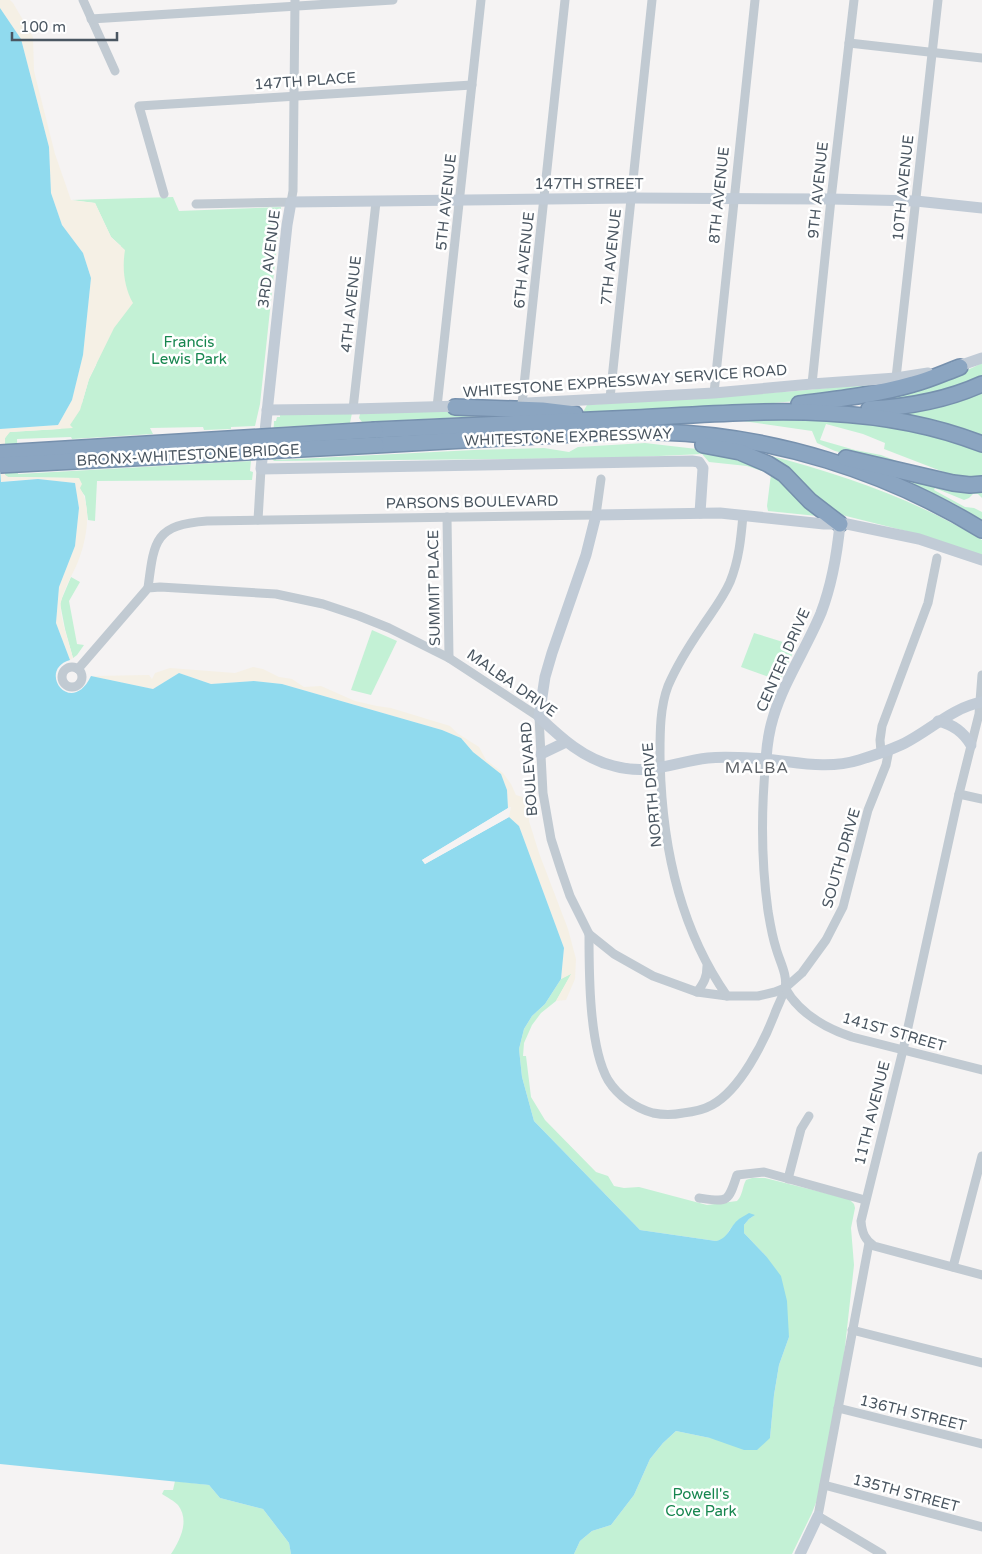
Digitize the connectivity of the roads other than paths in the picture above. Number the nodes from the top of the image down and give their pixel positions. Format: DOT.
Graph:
graph roads {
  1 [pos="83,0"];
  2 [pos="394,0"];
  3 [pos="481,0"];
  4 [pos="565,0"];
  5 [pos="652,0"];
  6 [pos="755,0"];
  7 [pos="854,0"];
  8 [pos="938,0"];
  9 [pos="295,3"];
  10 [pos="91,18"];
  11 [pos="849,43"];
  12 [pos="932,52"];
  13 [pos="982,58"];
  14 [pos="115,71"];
  15 [pos="472,85"];
  16 [pos="295,96"];
  17 [pos="164,194"];
  18 [pos="630,198"];
  19 [pos="544,199"];
  20 [pos="831,199"];
  21 [pos="460,200"];
  22 [pos="734,200"];
  23 [pos="916,201"];
  24 [pos="291,202"];
  25 [pos="376,202"];
  26 [pos="196,204"];
  27 [pos="982,208"];
  28 [pos="982,358"];
  29 [pos="960,367"];
  30 [pos="896,378"];
  31 [pos="812,384"];
  32 [pos="982,384"];
  33 [pos="714,393"];
  34 [pos="610,398"];
  35 [pos="522,404"];
  36 [pos="455,406"];
  37 [pos="437,407"];
  38 [pos="353,409"];
  39 [pos="266,410"];
  40 [pos="808,412"];
  41 [pos="731,413"];
  42 [pos="616,419"];
  43 [pos="577,434"];
  44 [pos="375,438"];
  45 [pos="736,440"];
  46 [pos="982,444"];
  47 [pos="0,453"];
  48 [pos="0,465"];
  49 [pos="261,469"];
  50 [pos="601,479"];
  51 [pos="982,484"];
  52 [pos="700,513"];
  53 [pos="596,515"];
  54 [pos="743,515"];
  55 [pos="447,517"];
  56 [pos="258,520"];
  57 [pos="840,524"];
  58 [pos="982,530"];
  59 [pos="937,558"];
  60 [pos="982,560"];
  61 [pos="148,588"];
  62 [pos="449,658"];
  63 [pos="78,669"];
  64 [pos="982,675"];
  65 [pos="981,702"];
  66 [pos="539,717"];
  67 [pos="938,721"];
  68 [pos="566,742"];
  69 [pos="971,745"];
  70 [pos="885,751"];
  71 [pos="541,754"];
  72 [pos="766,759"];
  73 [pos="660,768"];
  74 [pos="960,794"];
  75 [pos="982,799"];
  76 [pos="589,934"];
  77 [pos="707,966"];
  78 [pos="785,988"];
  79 [pos="697,992"];
  80 [pos="727,996"];
  81 [pos="903,1050"];
  82 [pos="982,1070"];
  83 [pos="809,1116"];
  84 [pos="982,1156"];
  85 [pos="788,1178"];
  86 [pos="978,1186"];
  87 [pos="699,1198"];
  88 [pos="865,1200"];
  89 [pos="869,1242"];
  90 [pos="953,1267"];
  91 [pos="982,1275"];
  92 [pos="852,1330"];
  93 [pos="982,1363"];
  94 [pos="838,1408"];
  95 [pos="982,1444"];
  96 [pos="824,1485"];
  97 [pos="818,1516"];
  98 [pos="982,1527"];
  99 [pos="800,1554"];
  100 [pos="882,1554"];
  1 -- 10 [label="street"];
  2 -- 9 [label="street"];
  3 -- 15 [label="street, 5TH AVENUE"];
  4 -- 19 [label="street, 6TH AVENUE"];
  5 -- 18 [label="street, 7TH AVENUE"];
  6 -- 22 [label="street, 8TH AVENUE"];
  7 -- 11 [label="street, 9TH AVENUE"];
  8 -- 12 [label="street, 10TH AVENUE"];
  9 -- 10 [label="street"];
  9 -- 16 [label="street, 3RD AVENUE"];
  10 -- 14 [label="street"];
  11 -- 12 [label="street"];
  11 -- 20 [label="street, 9TH AVENUE"];
  12 -- 13 [label="street"];
  12 -- 23 [label="street, 10TH AVENUE"];
  15 -- 16 [label="street, 147TH PLACE"];
  15 -- 21 [label="street, 5TH AVENUE"];
  16 -- 17 [label="street, 147TH PLACE"];
  16 -- 24 [label="street, 3RD AVENUE"];
  18 -- 19 [label="street, 147TH STREET"];
  18 -- 22 [label="street, 147TH STREET"];
  18 -- 34 [label="street, 7TH AVENUE"];
  19 -- 21 [label="street, 147TH STREET"];
  19 -- 35 [label="street, 6TH AVENUE"];
  20 -- 22 [label="street, 147TH STREET"];
  20 -- 23 [label="street, 147TH STREET"];
  20 -- 31 [label="street, 9TH AVENUE"];
  21 -- 25 [label="street, 147TH STREET"];
  21 -- 37 [label="street, 5TH AVENUE"];
  22 -- 33 [label="street, 8TH AVENUE"];
  23 -- 27 [label="street, 147TH STREET"];
  23 -- 30 [label="street, 10TH AVENUE"];
  24 -- 25 [label="street, 147TH STREET"];
  24 -- 26 [label="street, 147TH STREET"];
  24 -- 39 [label="street, 3RD AVENUE"];
  25 -- 38 [label="street, 4TH AVENUE"];
  28 -- 29 [label="street, WHITESTONE EXPRESSWAY SERVICE ROAD"];
  29 -- 30 [label="street, WHITESTONE EXPRESSWAY SERVICE ROAD"];
  29 -- 41 [label="highway"];
  30 -- 31 [label="street, WHITESTONE EXPRESSWAY SERVICE ROAD"];
  31 -- 33 [label="street, WHITESTONE EXPRESSWAY SERVICE ROAD"];
  32 -- 40 [label="highway"];
  33 -- 34 [label="street, WHITESTONE EXPRESSWAY SERVICE ROAD"];
  34 -- 35 [label="street, WHITESTONE EXPRESSWAY SERVICE ROAD"];
  35 -- 36 [label="street, WHITESTONE EXPRESSWAY SERVICE ROAD"];
  36 -- 37 [label="street, WHITESTONE EXPRESSWAY SERVICE ROAD"];
  36 -- 42 [label="highway"];
  37 -- 38 [label="street, WHITESTONE EXPRESSWAY SERVICE ROAD"];
  38 -- 39 [label="street, WHITESTONE EXPRESSWAY SERVICE ROAD"];
  39 -- 49 [label="street, 3RD AVENUE"];
  40 -- 41 [label="highway, WHITESTONE EXPRESSWAY"];
  40 -- 46 [label="highway, WHITESTONE EXPRESSWAY"];
  41 -- 42 [label="highway, WHITESTONE EXPRESSWAY"];
  42 -- 44 [label="highway, WHITESTONE EXPRESSWAY"];
  43 -- 44 [label="highway, WHITESTONE EXPRESSWAY"];
  43 -- 45 [label="highway, WHITESTONE EXPRESSWAY"];
  43 -- 57 [label="highway"];
  44 -- 47 [label="highway, BRONX-WHITESTONE BRIDGE, bridge"];
  44 -- 48 [label="highway, BRONX-WHITESTONE BRIDGE, bridge"];
  45 -- 51 [label="highway"];
  45 -- 58 [label="highway, WHITESTONE EXPRESSWAY"];
  49 -- 52 [label="street"];
  49 -- 56 [label="street, 3RD AVENUE"];
  50 -- 53 [label="street, BOULEVARD"];
  52 -- 53 [label="street, PARSONS BOULEVARD"];
  52 -- 54 [label="street, PARSONS BOULEVARD"];
  53 -- 55 [label="street, PARSONS BOULEVARD"];
  53 -- 66 [label="street, BOULEVARD"];
  54 -- 57 [label="street, PARSONS BOULEVARD"];
  54 -- 73 [label="street, NORTH DRIVE"];
  55 -- 56 [label="street, PARSONS BOULEVARD"];
  55 -- 62 [label="street, SUMMIT PLACE"];
  56 -- 61 [label="street, PARSONS BOULEVARD"];
  57 -- 60 [label="street"];
  57 -- 72 [label="street, CENTER DRIVE"];
  59 -- 70 [label="street, SOUTH DRIVE"];
  61 -- 62 [label="street, MALBA DRIVE"];
  61 -- 63 [label="street"];
  62 -- 66 [label="street, MALBA DRIVE"];
  64 -- 65 [label="street, 11TH AVENUE"];
  65 -- 67 [label="street, MALBA DRIVE"];
  65 -- 69 [label="street, 11TH AVENUE"];
  66 -- 68 [label="street, MALBA DRIVE"];
  66 -- 71 [label="street, BOULEVARD"];
  67 -- 69 [label="street"];
  67 -- 70 [label="street, MALBA DRIVE"];
  68 -- 71 [label="street"];
  68 -- 73 [label="street, MALBA DRIVE"];
  69 -- 74 [label="street, 11TH AVENUE"];
  70 -- 72 [label="street, MALBA DRIVE"];
  70 -- 78 [label="street, SOUTH DRIVE"];
  71 -- 76 [label="street, BOULEVARD"];
  72 -- 73 [label="street, MALBA DRIVE"];
  72 -- 78 [label="street, CENTER DRIVE"];
  73 -- 77 [label="street, NORTH DRIVE"];
  74 -- 75 [label="street"];
  74 -- 81 [label="street, 11TH AVENUE"];
  76 -- 78 [label="street"];
  76 -- 79 [label="street, BOULEVARD"];
  77 -- 79 [label="street"];
  77 -- 80 [label="street, NORTH DRIVE"];
  78 -- 80 [label="street, BOULEVARD"];
  78 -- 81 [label="street, 141ST STREET"];
  79 -- 80 [label="street, BOULEVARD"];
  81 -- 82 [label="street, 141ST STREET"];
  81 -- 88 [label="street, 11TH AVENUE"];
  83 -- 85 [label="street"];
  84 -- 86 [label="street"];
  85 -- 87 [label="street"];
  85 -- 88 [label="street"];
  86 -- 90 [label="street"];
  88 -- 89 [label="street, 11TH AVENUE"];
  89 -- 90 [label="street"];
  89 -- 92 [label="street, 11TH AVENUE"];
  90 -- 91 [label="street"];
  92 -- 93 [label="street"];
  92 -- 94 [label="street, 11TH AVENUE"];
  94 -- 95 [label="street, 136TH STREET"];
  94 -- 96 [label="street, 11TH AVENUE"];
  96 -- 97 [label="street, 11TH AVENUE"];
  96 -- 98 [label="street, 135TH STREET"];
  97 -- 99 [label="street, 11TH AVENUE"];
  97 -- 100 [label="street"];
}
